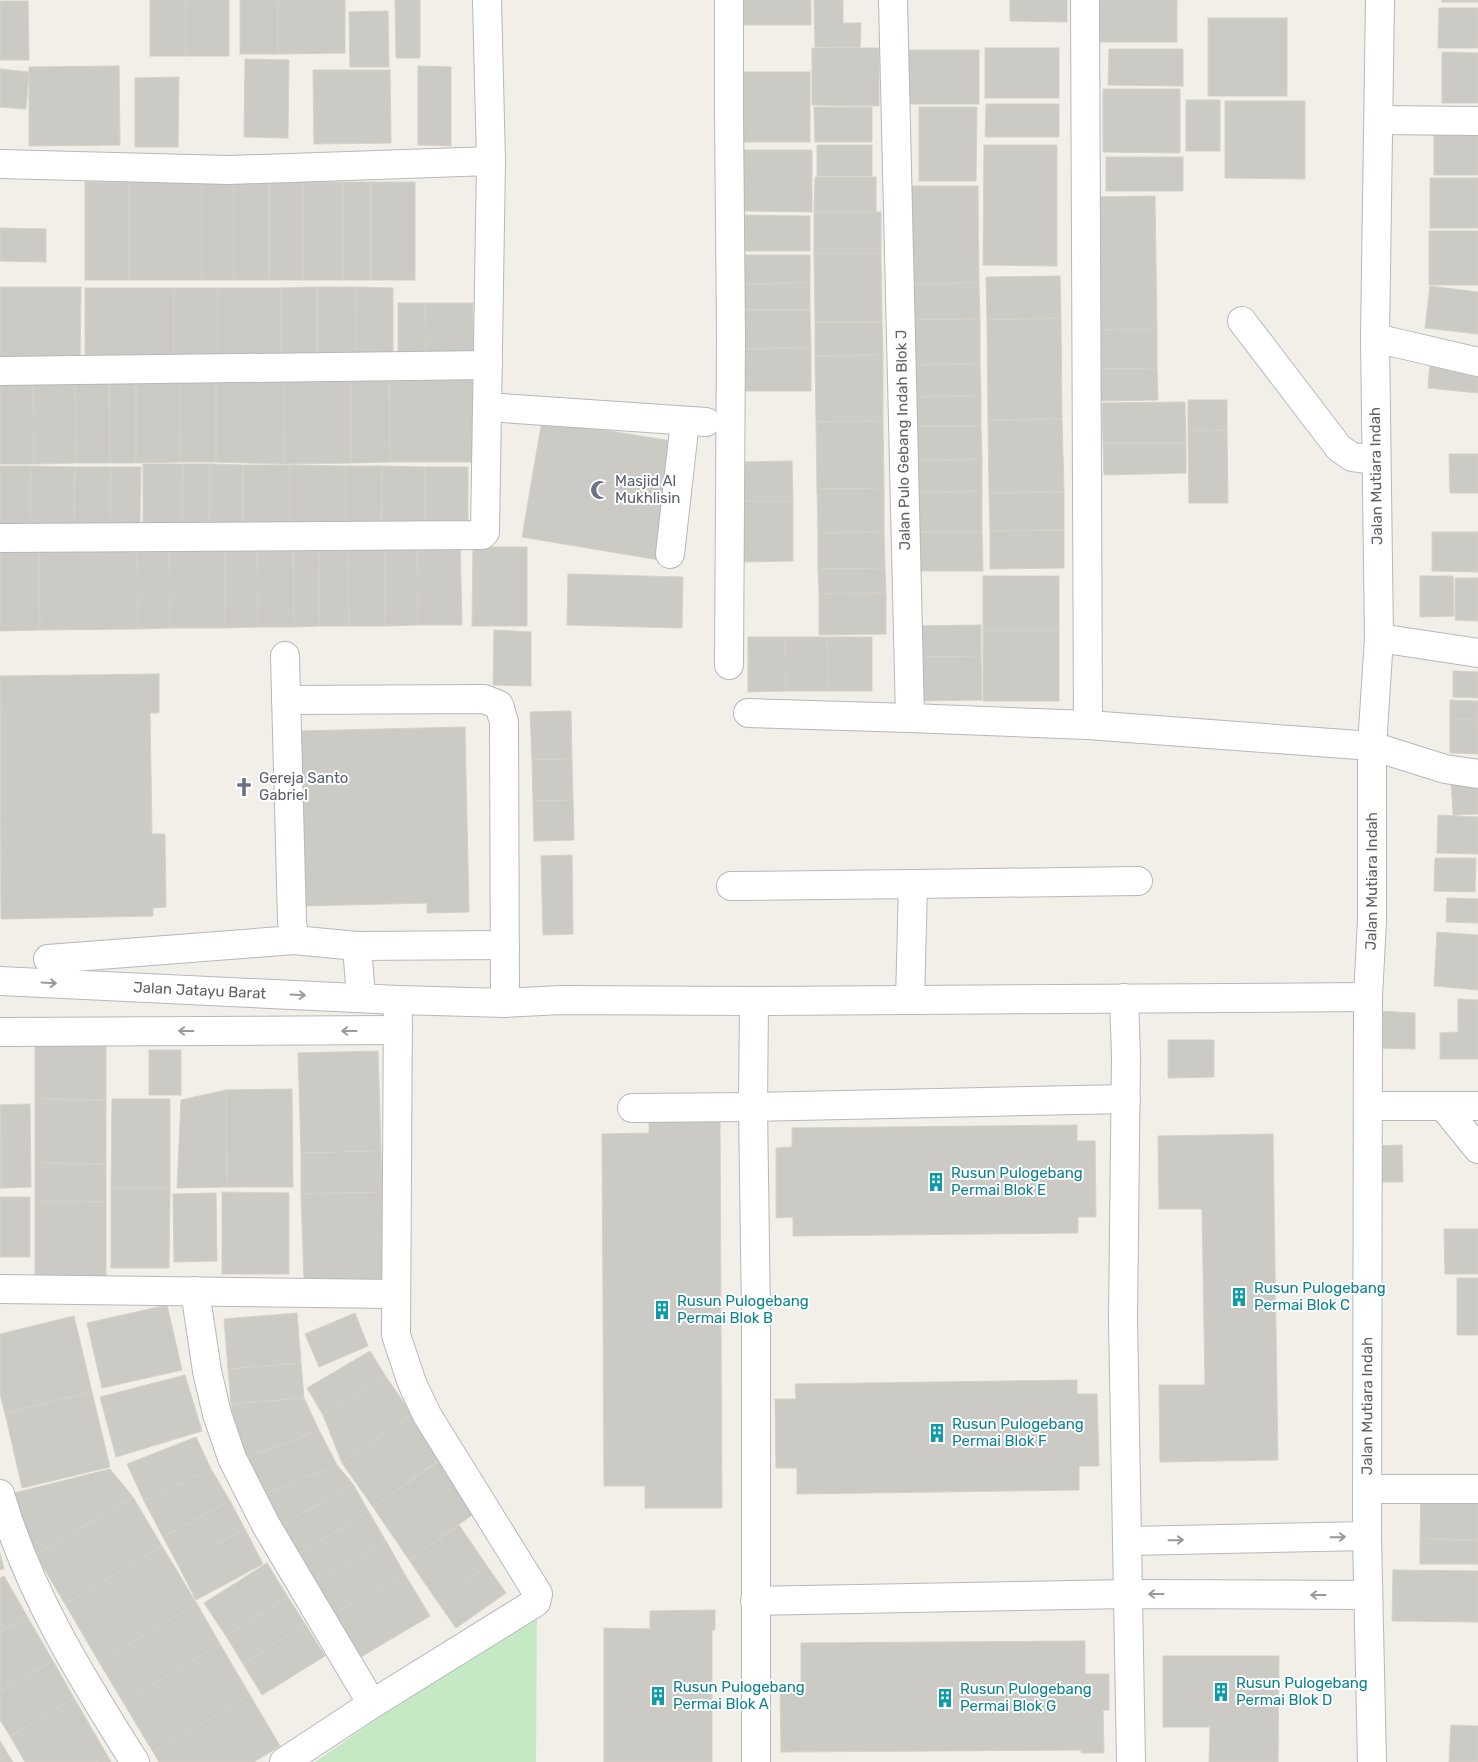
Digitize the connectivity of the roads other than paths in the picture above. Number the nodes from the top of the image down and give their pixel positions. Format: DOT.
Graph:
graph roads {
  1 [pos="487,0"];
  2 [pos="729,0"];
  3 [pos="893,0"];
  4 [pos="1085,0"];
  5 [pos="1380,0"];
  6 [pos="1379,120"];
  7 [pos="1478,121"];
  8 [pos="491,161"];
  9 [pos="0,164"];
  10 [pos="1242,321"];
  11 [pos="1375,338"];
  12 [pos="1478,362"];
  13 [pos="488,365"];
  14 [pos="0,371"];
  15 [pos="487,407"];
  16 [pos="1376,460"];
  17 [pos="0,538"];
  18 [pos="670,554"];
  19 [pos="1379,638"];
  20 [pos="1478,654"];
  21 [pos="285,656"];
  22 [pos="729,665"];
  23 [pos="286,700"];
  24 [pos="748,713"];
  25 [pos="910,718"];
  26 [pos="1088,725"];
  27 [pos="1372,746"];
  28 [pos="1478,774"];
  29 [pos="1138,882"];
  30 [pos="913,884"];
  31 [pos="731,886"];
  32 [pos="294,940"];
  33 [pos="505,945"];
  34 [pos="357,946"];
  35 [pos="48,959"];
  36 [pos="0,981"];
  37 [pos="1368,997"];
  38 [pos="361,998"];
  39 [pos="1124,998"];
  40 [pos="398,1000"];
  41 [pos="910,1000"];
  42 [pos="754,1001"];
  43 [pos="506,1003"];
  44 [pos="398,1030"];
  45 [pos="0,1032"];
  46 [pos="1126,1099"];
  47 [pos="1368,1106"];
  48 [pos="1443,1106"];
  49 [pos="1478,1106"];
  50 [pos="753,1107"];
  51 [pos="632,1108"];
  52 [pos="1478,1149"];
  53 [pos="0,1289"];
  54 [pos="195,1291"];
  55 [pos="396,1294"];
  56 [pos="1368,1489"];
  57 [pos="1478,1489"];
  58 [pos="0,1494"];
  59 [pos="1367,1536"];
  60 [pos="1127,1540"];
  61 [pos="1128,1594"];
  62 [pos="1367,1595"];
  63 [pos="755,1601"];
  64 [pos="372,1704"];
  65 [pos="135,1762"];
  66 [pos="284,1762"];
  67 [pos="756,1762"];
  68 [pos="1131,1762"];
  69 [pos="1372,1762"];
  1 -- 8 [label="street"];
  2 -- 22 [label="street"];
  3 -- 25 [label="street, Jalan Pulo Gebang Indah Blok J"];
  4 -- 26 [label="street"];
  5 -- 6 [label="street, Jalan Mutiara Indah"];
  6 -- 7 [label="street"];
  6 -- 11 [label="street, Jalan Mutiara Indah"];
  8 -- 9 [label="street"];
  8 -- 13 [label="street"];
  10 -- 16 [label="street"];
  11 -- 12 [label="street"];
  11 -- 16 [label="street, Jalan Mutiara Indah"];
  13 -- 14 [label="street"];
  13 -- 15 [label="street"];
  15 -- 17 [label="street"];
  15 -- 18 [label="street"];
  16 -- 19 [label="street, Jalan Mutiara Indah"];
  19 -- 20 [label="street"];
  19 -- 27 [label="street, Jalan Mutiara Indah"];
  21 -- 23 [label="street"];
  23 -- 32 [label="street"];
  23 -- 33 [label="street"];
  24 -- 25 [label="street"];
  25 -- 26 [label="street"];
  26 -- 27 [label="street"];
  27 -- 28 [label="street"];
  27 -- 37 [label="street, Jalan Mutiara Indah"];
  29 -- 30 [label="street"];
  30 -- 31 [label="street"];
  30 -- 41 [label="street"];
  32 -- 34 [label="street"];
  32 -- 35 [label="street"];
  33 -- 34 [label="street"];
  33 -- 43 [label="street"];
  34 -- 38 [label="street"];
  36 -- 38 [label="street, Jalan Jatayu Barat, one-way"];
  37 -- 39 [label="street, Jalan Jatayu Barat"];
  37 -- 47 [label="street, Jalan Mutiara Indah"];
  38 -- 40 [label="street, Jalan Jatayu Barat"];
  39 -- 41 [label="street, Jalan Jatayu Barat"];
  39 -- 46 [label="street"];
  40 -- 43 [label="street, Jalan Jatayu Barat"];
  40 -- 44 [label="street"];
  41 -- 42 [label="street, Jalan Jatayu Barat"];
  42 -- 43 [label="street, Jalan Jatayu Barat"];
  42 -- 50 [label="street"];
  44 -- 45 [label="street, one-way"];
  44 -- 55 [label="street"];
  46 -- 50 [label="street"];
  46 -- 60 [label="street"];
  47 -- 48 [label="street"];
  47 -- 56 [label="street, Jalan Mutiara Indah"];
  48 -- 49 [label="street"];
  48 -- 52 [label="street"];
  50 -- 51 [label="street"];
  50 -- 63 [label="street"];
  53 -- 54 [label="street"];
  54 -- 55 [label="street"];
  54 -- 64 [label="street"];
  55 -- 64 [label="street"];
  56 -- 57 [label="street"];
  56 -- 59 [label="street, Jalan Mutiara Indah"];
  58 -- 65 [label="street"];
  60 -- 59 [label="street, one-way"];
  59 -- 62 [label="street, Jalan Mutiara Indah"];
  60 -- 61 [label="street"];
  62 -- 61 [label="street, one-way"];
  61 -- 63 [label="street"];
  61 -- 68 [label="street"];
  62 -- 69 [label="street, Jalan Mutiara Indah"];
  63 -- 67 [label="street"];
  64 -- 66 [label="street"];
}
